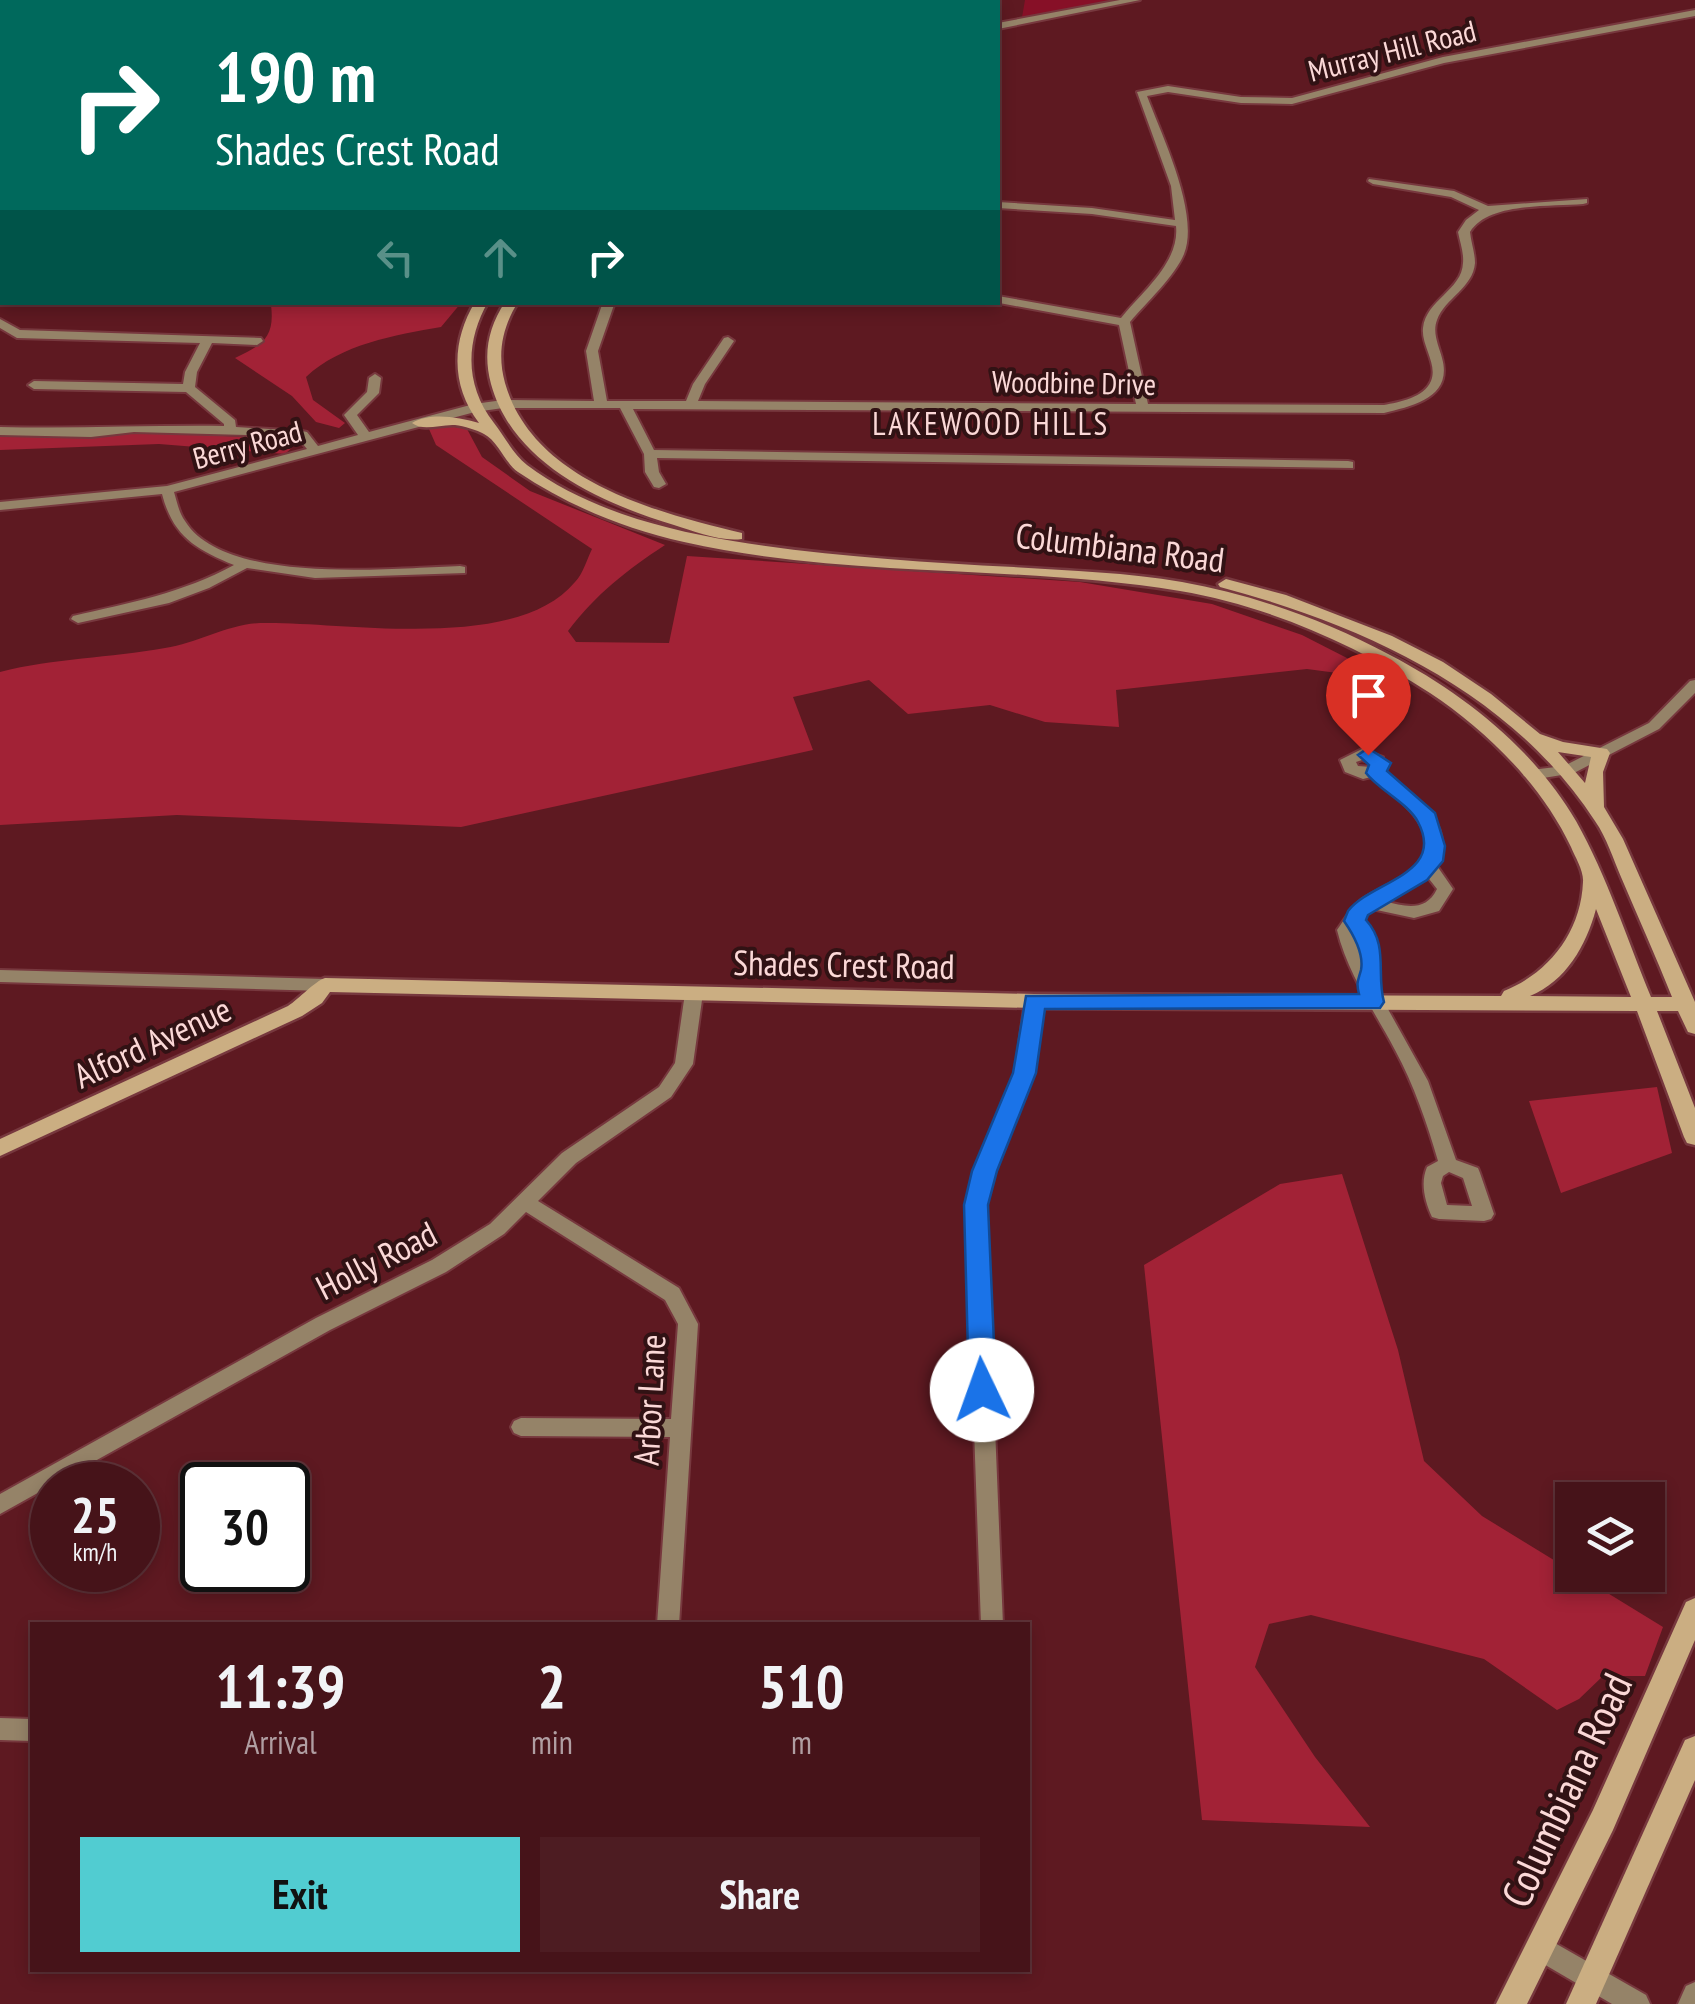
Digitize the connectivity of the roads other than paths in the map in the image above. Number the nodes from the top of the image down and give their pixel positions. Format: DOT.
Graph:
graph roads {
  1 [pos="1136,0"];
  2 [pos="1695,13"];
  3 [pos="1000,26"];
  4 [pos="1373,181"];
  5 [pos="1583,201"];
  6 [pos="1000,205"];
  7 [pos="1487,209"];
  8 [pos="1182,224"];
  9 [pos="1000,300"];
  10 [pos="480,305"];
  11 [pos="510,305"];
  12 [pos="608,305"];
  13 [pos="1124,322"];
  14 [pos="0,323"];
  15 [pos="208,340"];
  16 [pos="728,340"];
  17 [pos="258,341"];
  18 [pos="375,378"];
  19 [pos="34,385"];
  20 [pos="189,388"];
  21 [pos="503,404"];
  22 [pos="601,404"];
  23 [pos="625,406"];
  24 [pos="690,406"];
  25 [pos="474,408"];
  26 [pos="1142,408"];
  27 [pos="419,423"];
  28 [pos="230,430"];
  29 [pos="486,430"];
  30 [pos="0,431"];
  31 [pos="366,437"];
  32 [pos="316,452"];
  33 [pos="650,454"];
  34 [pos="1348,465"];
  35 [pos="659,484"];
  36 [pos="167,490"];
  37 [pos="0,506"];
  38 [pos="807,552"];
  39 [pos="245,564"];
  40 [pos="460,570"];
  41 [pos="78,620"];
  42 [pos="1695,684"];
  43 [pos="1530,732"];
  44 [pos="1602,753"];
  45 [pos="1568,770"];
  46 [pos="1376,773"];
  47 [pos="1530,775"];
  48 [pos="1596,808"];
  49 [pos="1428,866"];
  50 [pos="1593,879"];
  51 [pos="1372,903"];
  52 [pos="0,976"];
  53 [pos="325,985"];
  54 [pos="694,992"];
  55 [pos="1034,1001"];
  56 [pos="1372,1002"];
  57 [pos="1492,1002"];
  58 [pos="1644,1004"];
  59 [pos="1690,1004"];
  60 [pos="1695,1027"];
  61 [pos="1695,1137"];
  62 [pos="0,1148"];
  63 [pos="1448,1164"];
  64 [pos="526,1203"];
  65 [pos="521,1427"];
  66 [pos="682,1428"];
  67 [pos="0,1505"];
  68 [pos="1695,1610"];
  69 [pos="668,1622"];
  70 [pos="992,1622"];
  71 [pos="0,1729"];
  72 [pos="30,1730"];
  73 [pos="1695,1749"];
  74 [pos="1539,1947"];
  75 [pos="1594,1976"];
  76 [pos="1695,1995"];
  77 [pos="1511,2004"];
  78 [pos="1581,2004"];
  79 [pos="1637,2004"];
  80 [pos="1691,2004"];
  1 -- 3 [label="street"];
  2 -- 8 [label="street, Murray Hill Road"];
  4 -- 7 [label="street"];
  5 -- 7 [label="street"];
  6 -- 8 [label="street"];
  7 -- 26 [label="street, Woodbine Drive"];
  8 -- 13 [label="street"];
  9 -- 13 [label="street"];
  10 -- 25 [label="main road, Columbiana Road"];
  11 -- 21 [label="main road"];
  12 -- 22 [label="street"];
  13 -- 26 [label="street"];
  14 -- 15 [label="street"];
  15 -- 17 [label="street"];
  15 -- 20 [label="street"];
  16 -- 24 [label="street"];
  18 -- 31 [label="street"];
  19 -- 20 [label="street"];
  20 -- 28 [label="street"];
  21 -- 22 [label="street, Woodbine Drive"];
  21 -- 25 [label="street, Berry Road"];
  21 -- 38 [label="main road, Columbiana Road"];
  22 -- 23 [label="street, Woodbine Drive"];
  23 -- 24 [label="street, Woodbine Drive"];
  23 -- 33 [label="street"];
  24 -- 26 [label="street, Woodbine Drive"];
  25 -- 27 [label="street, Berry Road"];
  25 -- 29 [label="main road, Columbiana Road"];
  27 -- 29 [label="main road"];
  27 -- 31 [label="street, Berry Road"];
  28 -- 30 [label="street"];
  28 -- 32 [label="street"];
  29 -- 38 [label="main road, Columbiana Road"];
  31 -- 32 [label="street, Berry Road"];
  32 -- 36 [label="street, Berry Road"];
  33 -- 34 [label="street"];
  33 -- 35 [label="street"];
  36 -- 37 [label="street, Berry Road"];
  36 -- 39 [label="street"];
  38 -- 43 [label="main road, Columbiana Road"];
  38 -- 47 [label="main road, Columbiana Road"];
  39 -- 40 [label="street"];
  39 -- 41 [label="street"];
  42 -- 44 [label="street"];
  43 -- 44 [label="main road"];
  43 -- 45 [label="main road, Columbiana Road"];
  44 -- 45 [label="street"];
  44 -- 48 [label="main road"];
  45 -- 47 [label="street"];
  45 -- 48 [label="main road, Columbiana Road"];
  46 -- 49 [label="street"];
  47 -- 50 [label="main road, Columbiana Road"];
  48 -- 59 [label="main road, Columbiana Road"];
  49 -- 51 [label="street"];
  49 -- 51 [label="street"];
  50 -- 57 [label="main road"];
  50 -- 58 [label="main road, Columbiana Road"];
  51 -- 56 [label="street"];
  52 -- 53 [label="street, Shades Crest Road"];
  53 -- 54 [label="main road, Shades Crest Road"];
  53 -- 62 [label="main road, Alford Avenue"];
  54 -- 55 [label="main road, Shades Crest Road"];
  54 -- 64 [label="street, Holly Road"];
  55 -- 56 [label="main road, Shades Crest Road"];
  55 -- 70 [label="street"];
  56 -- 57 [label="main road, Shades Crest Road"];
  56 -- 63 [label="street"];
  57 -- 58 [label="main road, Shades Crest Road"];
  58 -- 59 [label="main road, Shades Crest Road"];
  58 -- 61 [label="main road, Columbiana Road"];
  59 -- 60 [label="main road, Columbiana Road"];
  64 -- 66 [label="street, Arbor Lane"];
  64 -- 67 [label="street, Holly Road"];
  65 -- 66 [label="street"];
  66 -- 69 [label="street, Arbor Lane"];
  68 -- 74 [label="main road, Columbiana Road"];
  71 -- 72 [label="street"];
  73 -- 75 [label="main road"];
  74 -- 75 [label="street"];
  74 -- 77 [label="main road, Columbiana Road"];
  75 -- 78 [label="main road"];
  75 -- 79 [label="street"];
  76 -- 80 [label="street"];
}
